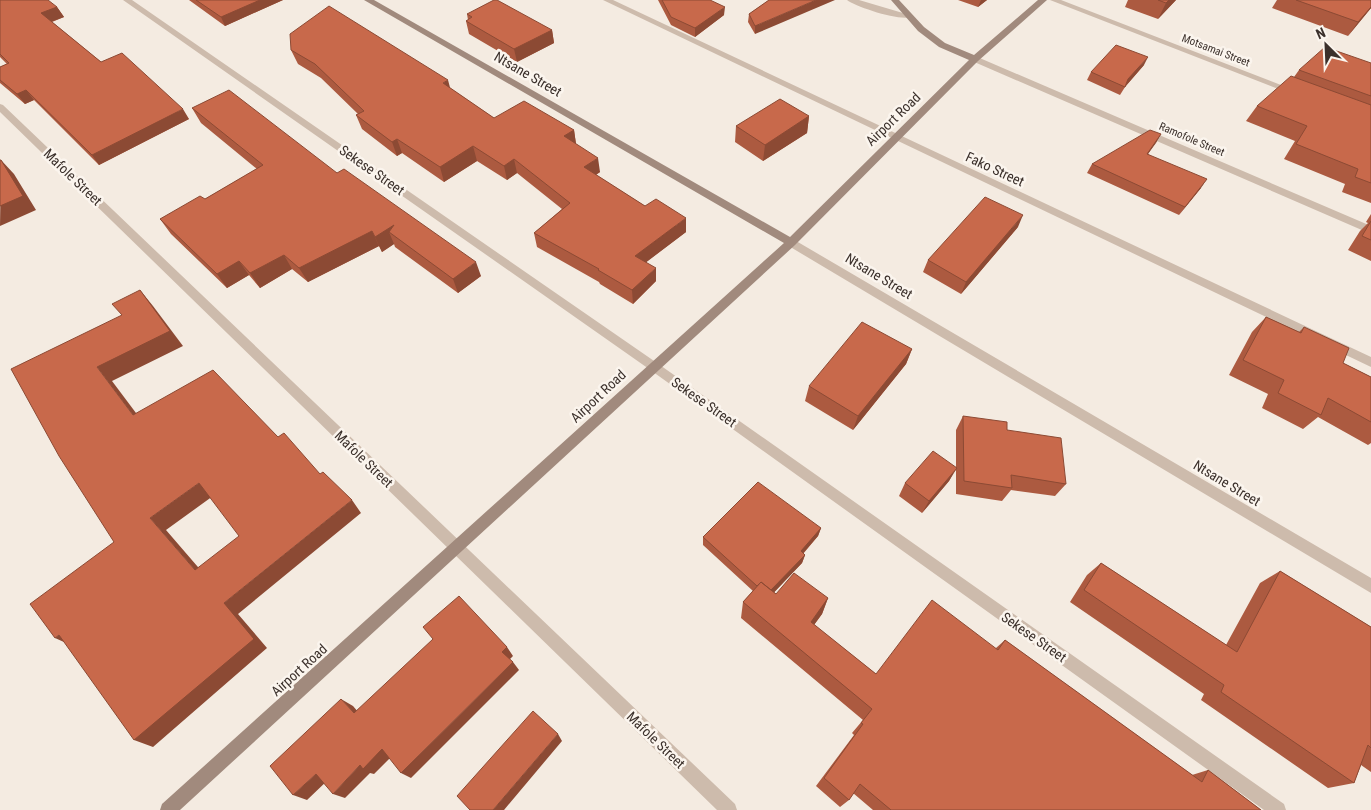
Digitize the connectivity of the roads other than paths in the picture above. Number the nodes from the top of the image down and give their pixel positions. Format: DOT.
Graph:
graph roads {
  1 [pos="127,0"];
  2 [pos="368,0"];
  3 [pos="607,0"];
  4 [pos="851,0"];
  5 [pos="895,0"];
  6 [pos="1043,0"];
  7 [pos="1054,0"];
  8 [pos="909,16"];
  9 [pos="975,60"];
  10 [pos="1306,96"];
  11 [pos="0,107"];
  12 [pos="895,137"];
  13 [pos="1371,230"];
  14 [pos="791,242"];
  15 [pos="1371,362"];
  16 [pos="653,366"];
  17 [pos="456,548"];
  18 [pos="1371,586"];
  19 [pos="168,810"];
  20 [pos="729,810"];
  21 [pos="1278,810"];
  1 -- 16 [label="street, Sekese Street"];
  2 -- 14 [label="main road, Ntsane Street"];
  3 -- 12 [label="street, Fako Street"];
  4 -- 8 [label="street"];
  5 -- 8 [label="main road"];
  6 -- 9 [label="main road, Airport Road"];
  7 -- 10 [label="street, Motsamai Street"];
  8 -- 9 [label="main road"];
  9 -- 12 [label="main road, Airport Road"];
  9 -- 13 [label="street, Ramofole Street"];
  11 -- 17 [label="street, Mafole Street"];
  12 -- 14 [label="main road, Airport Road"];
  12 -- 15 [label="street, Fako Street"];
  14 -- 16 [label="main road, Airport Road"];
  14 -- 18 [label="street, Ntsane Street"];
  16 -- 17 [label="main road, Airport Road"];
  16 -- 21 [label="street, Sekese Street"];
  17 -- 19 [label="main road, Airport Road"];
  17 -- 20 [label="street, Mafole Street"];
}
